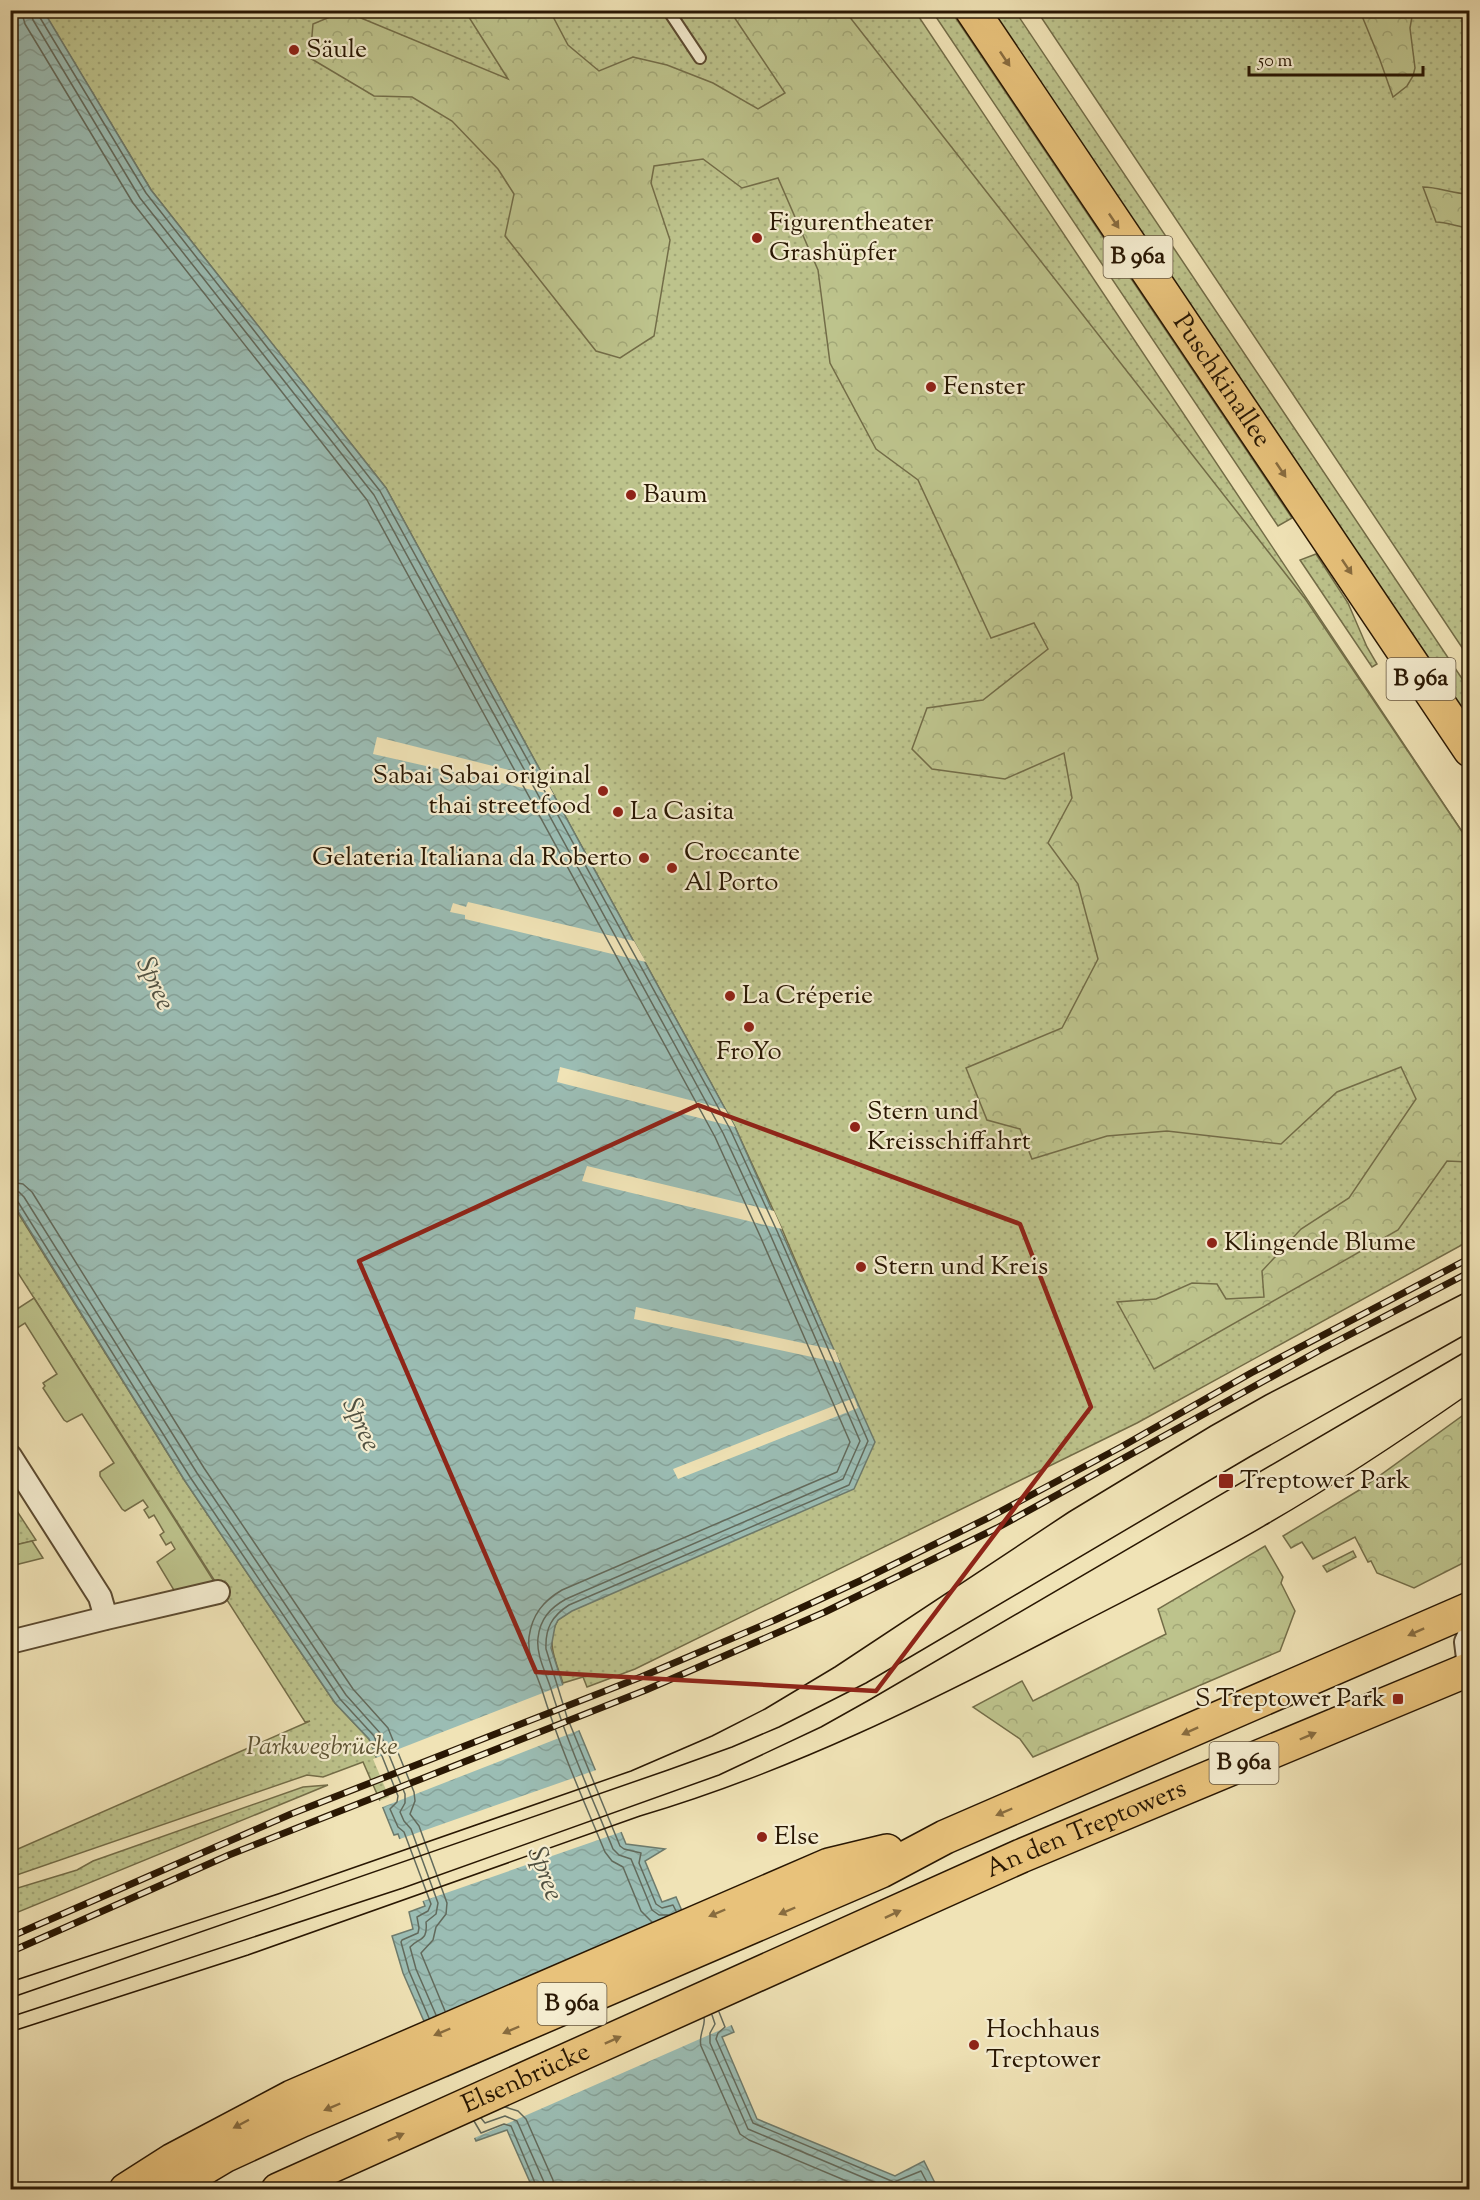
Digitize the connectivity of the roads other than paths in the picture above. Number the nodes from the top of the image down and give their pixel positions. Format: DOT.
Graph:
graph roads {
  1 [pos="668,10"];
  2 [pos="972,10"];
  3 [pos="700,58"];
  4 [pos="1470,750"];
  5 [pos="10,1456"];
  6 [pos="218,1592"];
  7 [pos="1470,1609"];
  8 [pos="106,1618"];
  9 [pos="1470,1633"];
  10 [pos="10,1642"];
  11 [pos="1469,1671"];
  12 [pos="835,1876"];
  13 [pos="840,1939"];
  14 [pos="297,2108"];
  15 [pos="127,2189"];
  16 [pos="167,2190"];
  17 [pos="278,2190"];
  1 -- 3 [label="lane"];
  2 -- 4 [label="main road, Puschkinallee / B 96a, one-way"];
  5 -- 8 [label="street"];
  6 -- 8 [label="street"];
  7 -- 12 [label="main road, An den Treptowers / B 96a, one-way"];
  8 -- 10 [label="street"];
  9 -- 11 [label="street"];
  13 -- 11 [label="main road, An den Treptowers / B 96a, one-way"];
  12 -- 14 [label="main road, Elsenbrücke / B 96a, one-way"];
  17 -- 13 [label="main road, Elsenbrücke / B 96a, one-way"];
  14 -- 15 [label="main road, B 96a, one-way"];
  14 -- 16 [label="main road, B 96a"];
}
